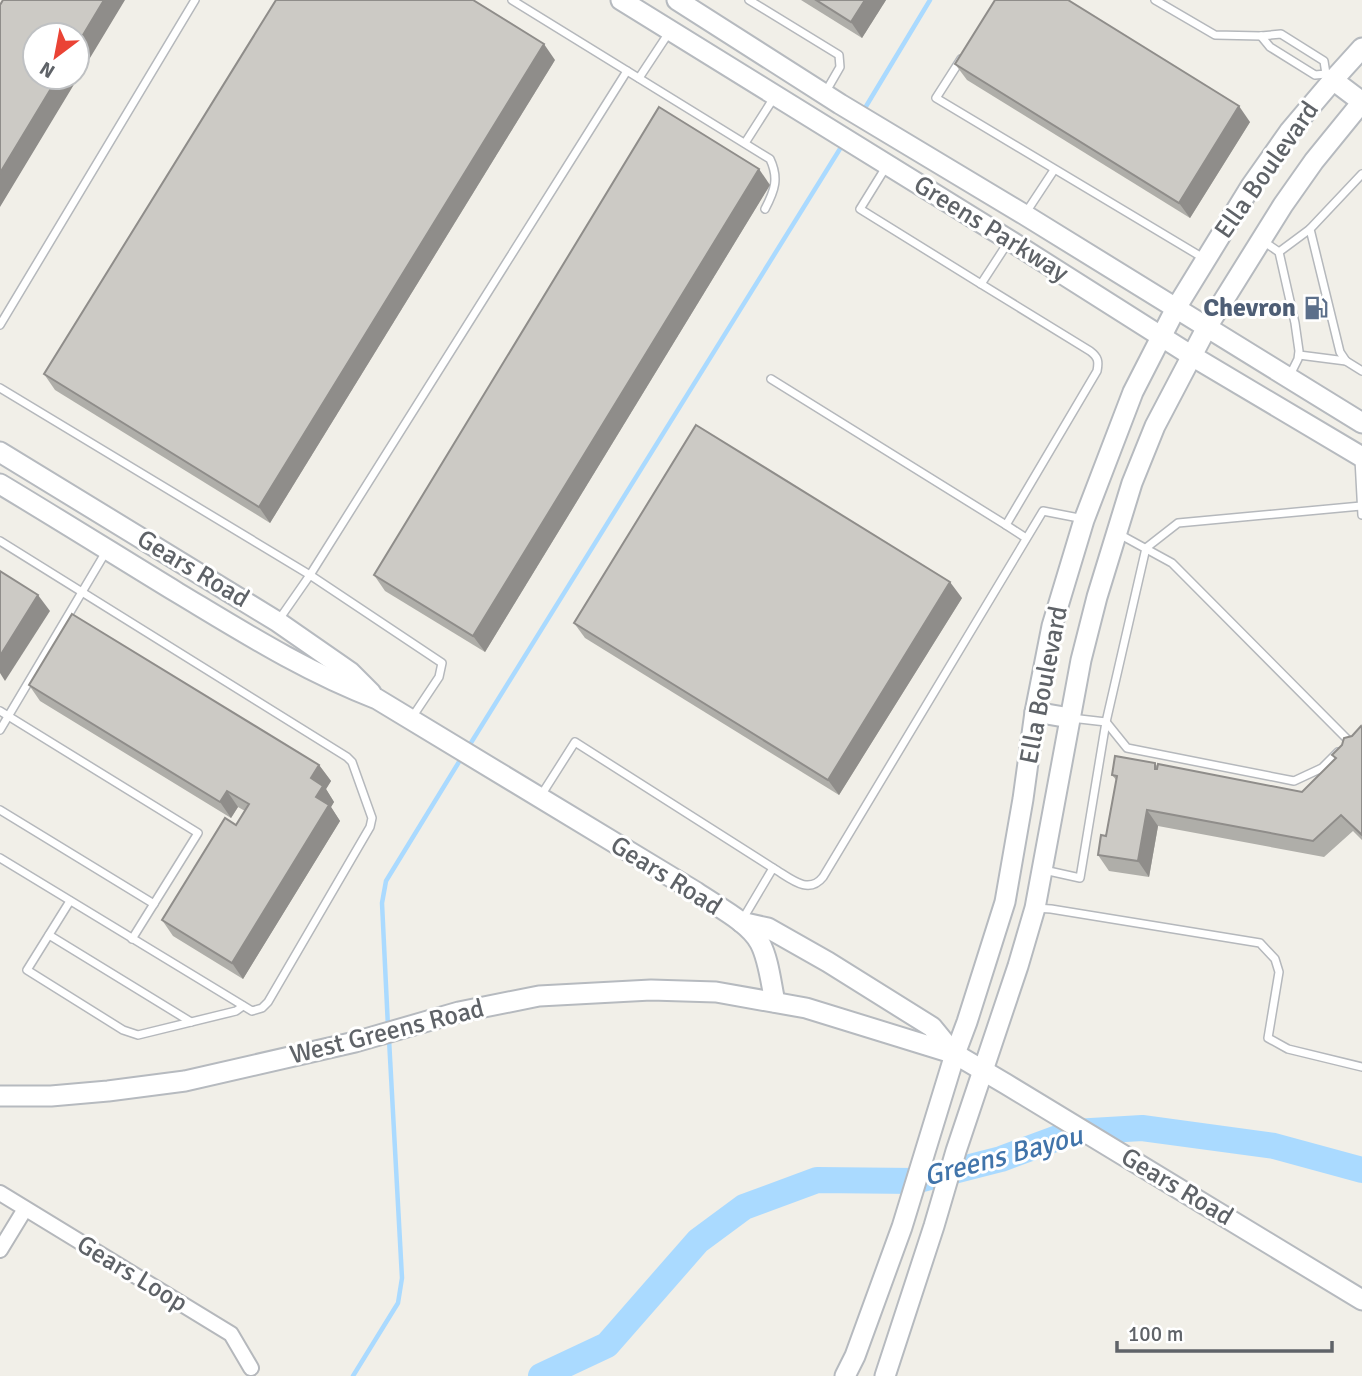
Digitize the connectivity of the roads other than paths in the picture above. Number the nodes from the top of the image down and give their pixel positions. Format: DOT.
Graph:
graph roads {
  1 [pos="195,0"];
  2 [pos="512,0"];
  3 [pos="621,0"];
  4 [pos="750,0"];
  5 [pos="1155,0"];
  6 [pos="683,2"];
  7 [pos="670,30"];
  8 [pos="1261,36"];
  9 [pos="1362,48"];
  10 [pos="963,55"];
  11 [pos="627,71"];
  12 [pos="1329,77"];
  13 [pos="639,78"];
  14 [pos="775,95"];
  15 [pos="832,99"];
  16 [pos="1362,102"];
  17 [pos="745,143"];
  18 [pos="887,164"];
  19 [pos="1054,170"];
  20 [pos="1362,174"];
  21 [pos="765,209"];
  22 [pos="1025,215"];
  23 [pos="1310,229"];
  24 [pos="1009,240"];
  25 [pos="1261,240"];
  26 [pos="1279,252"];
  27 [pos="1205,260"];
  28 [pos="981,284"];
  29 [pos="1176,308"];
  30 [pos="0,325"];
  31 [pos="1207,327"];
  32 [pos="1161,336"];
  33 [pos="1299,355"];
  34 [pos="1192,356"];
  35 [pos="1346,361"];
  36 [pos="1362,371"];
  37 [pos="1289,378"];
  38 [pos="771,379"];
  39 [pos="0,388"];
  40 [pos="1362,423"];
  41 [pos="0,452"];
  42 [pos="1361,453"];
  43 [pos="0,484"];
  44 [pos="1361,511"];
  45 [pos="1084,520"];
  46 [pos="1006,525"];
  47 [pos="121,526"];
  48 [pos="1116,532"];
  49 [pos="1026,538"];
  50 [pos="0,541"];
  51 [pos="1146,548"];
  52 [pos="108,550"];
  53 [pos="310,575"];
  54 [pos="82,592"];
  55 [pos="278,622"];
  56 [pos="377,699"];
  57 [pos="0,711"];
  58 [pos="1035,712"];
  59 [pos="8,716"];
  60 [pos="1070,718"];
  61 [pos="411,719"];
  62 [pos="1106,722"];
  63 [pos="0,730"];
  64 [pos="1355,733"];
  65 [pos="1348,740"];
  66 [pos="539,798"];
  67 [pos="0,810"];
  68 [pos="0,858"];
  69 [pos="773,868"];
  70 [pos="1043,870"];
  71 [pos="70,901"];
  72 [pos="1005,902"];
  73 [pos="154,904"];
  74 [pos="1035,908"];
  75 [pos="740,922"];
  76 [pos="49,935"];
  77 [pos="132,939"];
  78 [pos="775,1002"];
  79 [pos="243,1006"];
  80 [pos="191,1022"];
  81 [pos="955,1054"];
  82 [pos="1362,1067"];
  83 [pos="983,1071"];
  84 [pos="0,1096"];
  85 [pos="0,1193"];
  86 [pos="25,1209"];
  87 [pos="0,1250"];
  88 [pos="1362,1300"];
  89 [pos="251,1368"];
  90 [pos="845,1376"];
  91 [pos="885,1376"];
  1 -- 30 [label="lane"];
  2 -- 11 [label="lane"];
  3 -- 7 [label="main road, Greens Parkway"];
  4 -- 15 [label="lane"];
  5 -- 8 [label="lane"];
  6 -- 7 [label="main road"];
  6 -- 15 [label="main road, Greens Parkway"];
  7 -- 13 [label="lane"];
  7 -- 14 [label="main road, Greens Parkway"];
  8 -- 12 [label="lane"];
  8 -- 12 [label="lane"];
  9 -- 12 [label="main road, Ella Boulevard"];
  10 -- 19 [label="lane"];
  11 -- 13 [label="lane"];
  11 -- 53 [label="lane"];
  12 -- 16 [label="main road"];
  12 -- 27 [label="main road, Ella Boulevard"];
  13 -- 17 [label="lane"];
  14 -- 17 [label="lane"];
  14 -- 18 [label="main road, Greens Parkway"];
  15 -- 22 [label="main road, Greens Parkway"];
  16 -- 25 [label="main road, Ella Boulevard"];
  17 -- 21 [label="lane"];
  18 -- 24 [label="main road, Greens Parkway"];
  18 -- 28 [label="lane"];
  19 -- 22 [label="lane"];
  19 -- 27 [label="lane"];
  20 -- 23 [label="lane"];
  22 -- 24 [label="main road"];
  22 -- 29 [label="main road, Greens Parkway"];
  23 -- 26 [label="lane"];
  23 -- 35 [label="lane"];
  24 -- 28 [label="lane"];
  24 -- 32 [label="main road, Greens Parkway"];
  25 -- 26 [label="lane"];
  25 -- 31 [label="main road, Ella Boulevard"];
  26 -- 33 [label="lane"];
  27 -- 29 [label="main road, Ella Boulevard"];
  28 -- 46 [label="lane"];
  29 -- 31 [label="main road, Greens Parkway"];
  29 -- 32 [label="main road, Ella Boulevard"];
  31 -- 34 [label="main road, Ella Boulevard"];
  31 -- 37 [label="main road, Greens Parkway"];
  32 -- 34 [label="main road, Greens Parkway"];
  32 -- 45 [label="main road, Ella Boulevard"];
  33 -- 35 [label="lane"];
  33 -- 37 [label="lane"];
  34 -- 42 [label="main road, Greens Parkway"];
  34 -- 48 [label="main road, Ella Boulevard"];
  35 -- 36 [label="lane"];
  37 -- 40 [label="main road, Greens Parkway"];
  38 -- 46 [label="lane"];
  39 -- 53 [label="lane"];
  41 -- 47 [label="main road, Gears Road"];
  42 -- 44 [label="lane"];
  43 -- 52 [label="main road, Gears Road"];
  44 -- 51 [label="lane"];
  45 -- 48 [label="main road"];
  45 -- 49 [label="lane"];
  45 -- 58 [label="main road, Ella Boulevard"];
  46 -- 49 [label="lane"];
  47 -- 52 [label="main road"];
  47 -- 55 [label="main road, Gears Road"];
  48 -- 51 [label="lane"];
  48 -- 60 [label="main road, Ella Boulevard"];
  49 -- 69 [label="lane"];
  50 -- 54 [label="lane"];
  51 -- 62 [label="lane"];
  51 -- 65 [label="lane"];
  52 -- 54 [label="lane"];
  52 -- 56 [label="main road, Gears Road"];
  53 -- 55 [label="lane"];
  53 -- 61 [label="lane"];
  54 -- 59 [label="lane"];
  54 -- 79 [label="lane"];
  55 -- 56 [label="main road, Gears Road"];
  56 -- 61 [label="main road, Gears Road"];
  57 -- 59 [label="lane"];
  58 -- 60 [label="main road"];
  58 -- 72 [label="main road, Ella Boulevard"];
  59 -- 63 [label="lane"];
  59 -- 73 [label="lane"];
  60 -- 62 [label="lane"];
  60 -- 70 [label="main road, Ella Boulevard"];
  61 -- 66 [label="main road, Gears Road"];
  62 -- 65 [label="lane"];
  62 -- 70 [label="lane"];
  64 -- 65 [label="lane"];
  66 -- 69 [label="lane"];
  66 -- 75 [label="main road, Gears Road"];
  67 -- 73 [label="lane"];
  68 -- 71 [label="lane"];
  69 -- 75 [label="lane"];
  70 -- 74 [label="main road, Ella Boulevard"];
  71 -- 76 [label="lane"];
  71 -- 77 [label="lane"];
  72 -- 74 [label="main road"];
  72 -- 81 [label="main road, Ella Boulevard"];
  73 -- 77 [label="lane"];
  74 -- 82 [label="lane"];
  74 -- 83 [label="main road, Ella Boulevard"];
  75 -- 78 [label="main road, Gears Road"];
  75 -- 81 [label="main road, Gears Road"];
  76 -- 80 [label="lane"];
  76 -- 80 [label="lane"];
  77 -- 79 [label="lane"];
  78 -- 81 [label="main road, Gears Road"];
  78 -- 84 [label="main road, West Greens Road"];
  79 -- 80 [label="lane"];
  81 -- 83 [label="main road, Gears Road"];
  81 -- 90 [label="main road, Ella Boulevard"];
  83 -- 88 [label="main road, Gears Road"];
  83 -- 91 [label="main road, Ella Boulevard"];
  85 -- 86 [label="street, Gears Loop"];
  86 -- 87 [label="street"];
  86 -- 89 [label="street, Gears Loop"];
}
